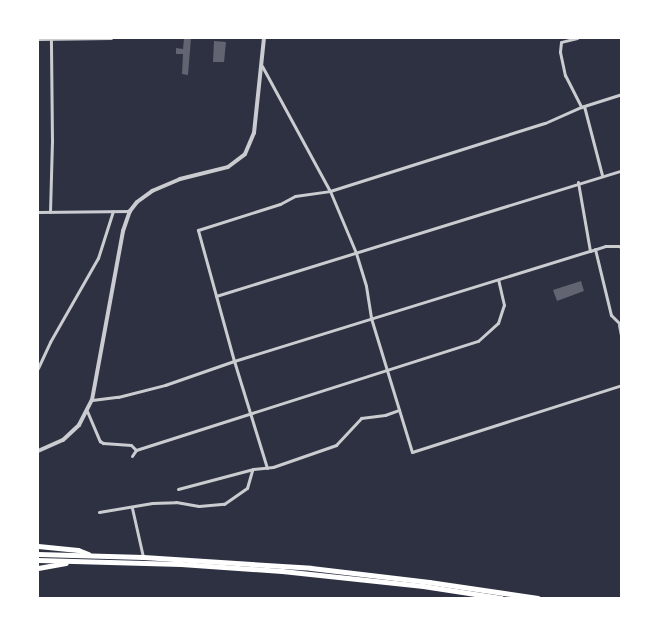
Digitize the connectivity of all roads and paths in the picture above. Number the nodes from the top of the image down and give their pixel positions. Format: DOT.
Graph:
graph roads {
  1 [pos="111,38"];
  2 [pos="264,38"];
  3 [pos="577,38"];
  4 [pos="38,39"];
  5 [pos="51,39"];
  6 [pos="262,66"];
  7 [pos="622,94"];
  8 [pos="583,106"];
  9 [pos="622,170"];
  10 [pos="602,175"];
  11 [pos="578,182"];
  12 [pos="330,191"];
  13 [pos="113,211"];
  14 [pos="130,211"];
  15 [pos="38,212"];
  16 [pos="50,212"];
  17 [pos="622,248"];
  18 [pos="595,249"];
  19 [pos="590,251"];
  20 [pos="356,253"];
  21 [pos="498,280"];
  22 [pos="216,296"];
  23 [pos="371,318"];
  24 [pos="620,326"];
  25 [pos="622,340"];
  26 [pos="234,361"];
  27 [pos="38,368"];
  28 [pos="389,370"];
  29 [pos="622,384"];
  30 [pos="92,400"];
  31 [pos="398,410"];
  32 [pos="87,411"];
  33 [pos="251,413"];
  34 [pos="136,450"];
  35 [pos="38,451"];
  36 [pos="132,456"];
  37 [pos="267,468"];
  38 [pos="252,469"];
  39 [pos="178,489"];
  40 [pos="132,508"];
  41 [pos="99,512"];
  42 [pos="38,546"];
  43 [pos="38,554"];
  44 [pos="91,556"];
  45 [pos="143,557"];
  46 [pos="38,560"];
  47 [pos="72,561"];
  48 [pos="38,568"];
  49 [pos="501,598"];
  50 [pos="538,598"];
  1 -- 5 [label="street"];
  2 -- 6 [label="street"];
  3 -- 8 [label="street"];
  4 -- 5 [label="street"];
  5 -- 16 [label="street"];
  6 -- 12 [label="street"];
  6 -- 14 [label="street"];
  7 -- 8 [label="street"];
  8 -- 10 [label="street"];
  8 -- 12 [label="street"];
  9 -- 10 [label="street"];
  10 -- 11 [label="street"];
  11 -- 19 [label="street"];
  11 -- 20 [label="street"];
  12 -- 20 [label="street"];
  12 -- 22 [label="street"];
  13 -- 14 [label="street"];
  13 -- 16 [label="street"];
  13 -- 27 [label="street"];
  14 -- 30 [label="street"];
  15 -- 16 [label="street"];
  17 -- 18 [label="street"];
  18 -- 19 [label="street"];
  18 -- 24 [label="street"];
  19 -- 21 [label="street"];
  20 -- 22 [label="street"];
  20 -- 23 [label="street"];
  21 -- 23 [label="street"];
  21 -- 28 [label="street"];
  22 -- 26 [label="street"];
  23 -- 26 [label="street"];
  23 -- 28 [label="street"];
  24 -- 25 [label="street"];
  26 -- 30 [label="street"];
  26 -- 33 [label="street"];
  28 -- 31 [label="street"];
  28 -- 33 [label="street"];
  29 -- 31 [label="street"];
  30 -- 32 [label="street"];
  31 -- 37 [label="street"];
  32 -- 34 [label="street"];
  32 -- 35 [label="street"];
  33 -- 34 [label="street"];
  33 -- 37 [label="street"];
  34 -- 36 [label="street"];
  37 -- 38 [label="street"];
  38 -- 39 [label="street"];
  38 -- 40 [label="street"];
  40 -- 41 [label="street"];
  40 -- 45 [label="street"];
  42 -- 44 [label="highway"];
  43 -- 44 [label="highway"];
  44 -- 45 [label="highway"];
  45 -- 50 [label="highway"];
  46 -- 47 [label="highway"];
  47 -- 48 [label="highway"];
  47 -- 49 [label="highway"];
}
